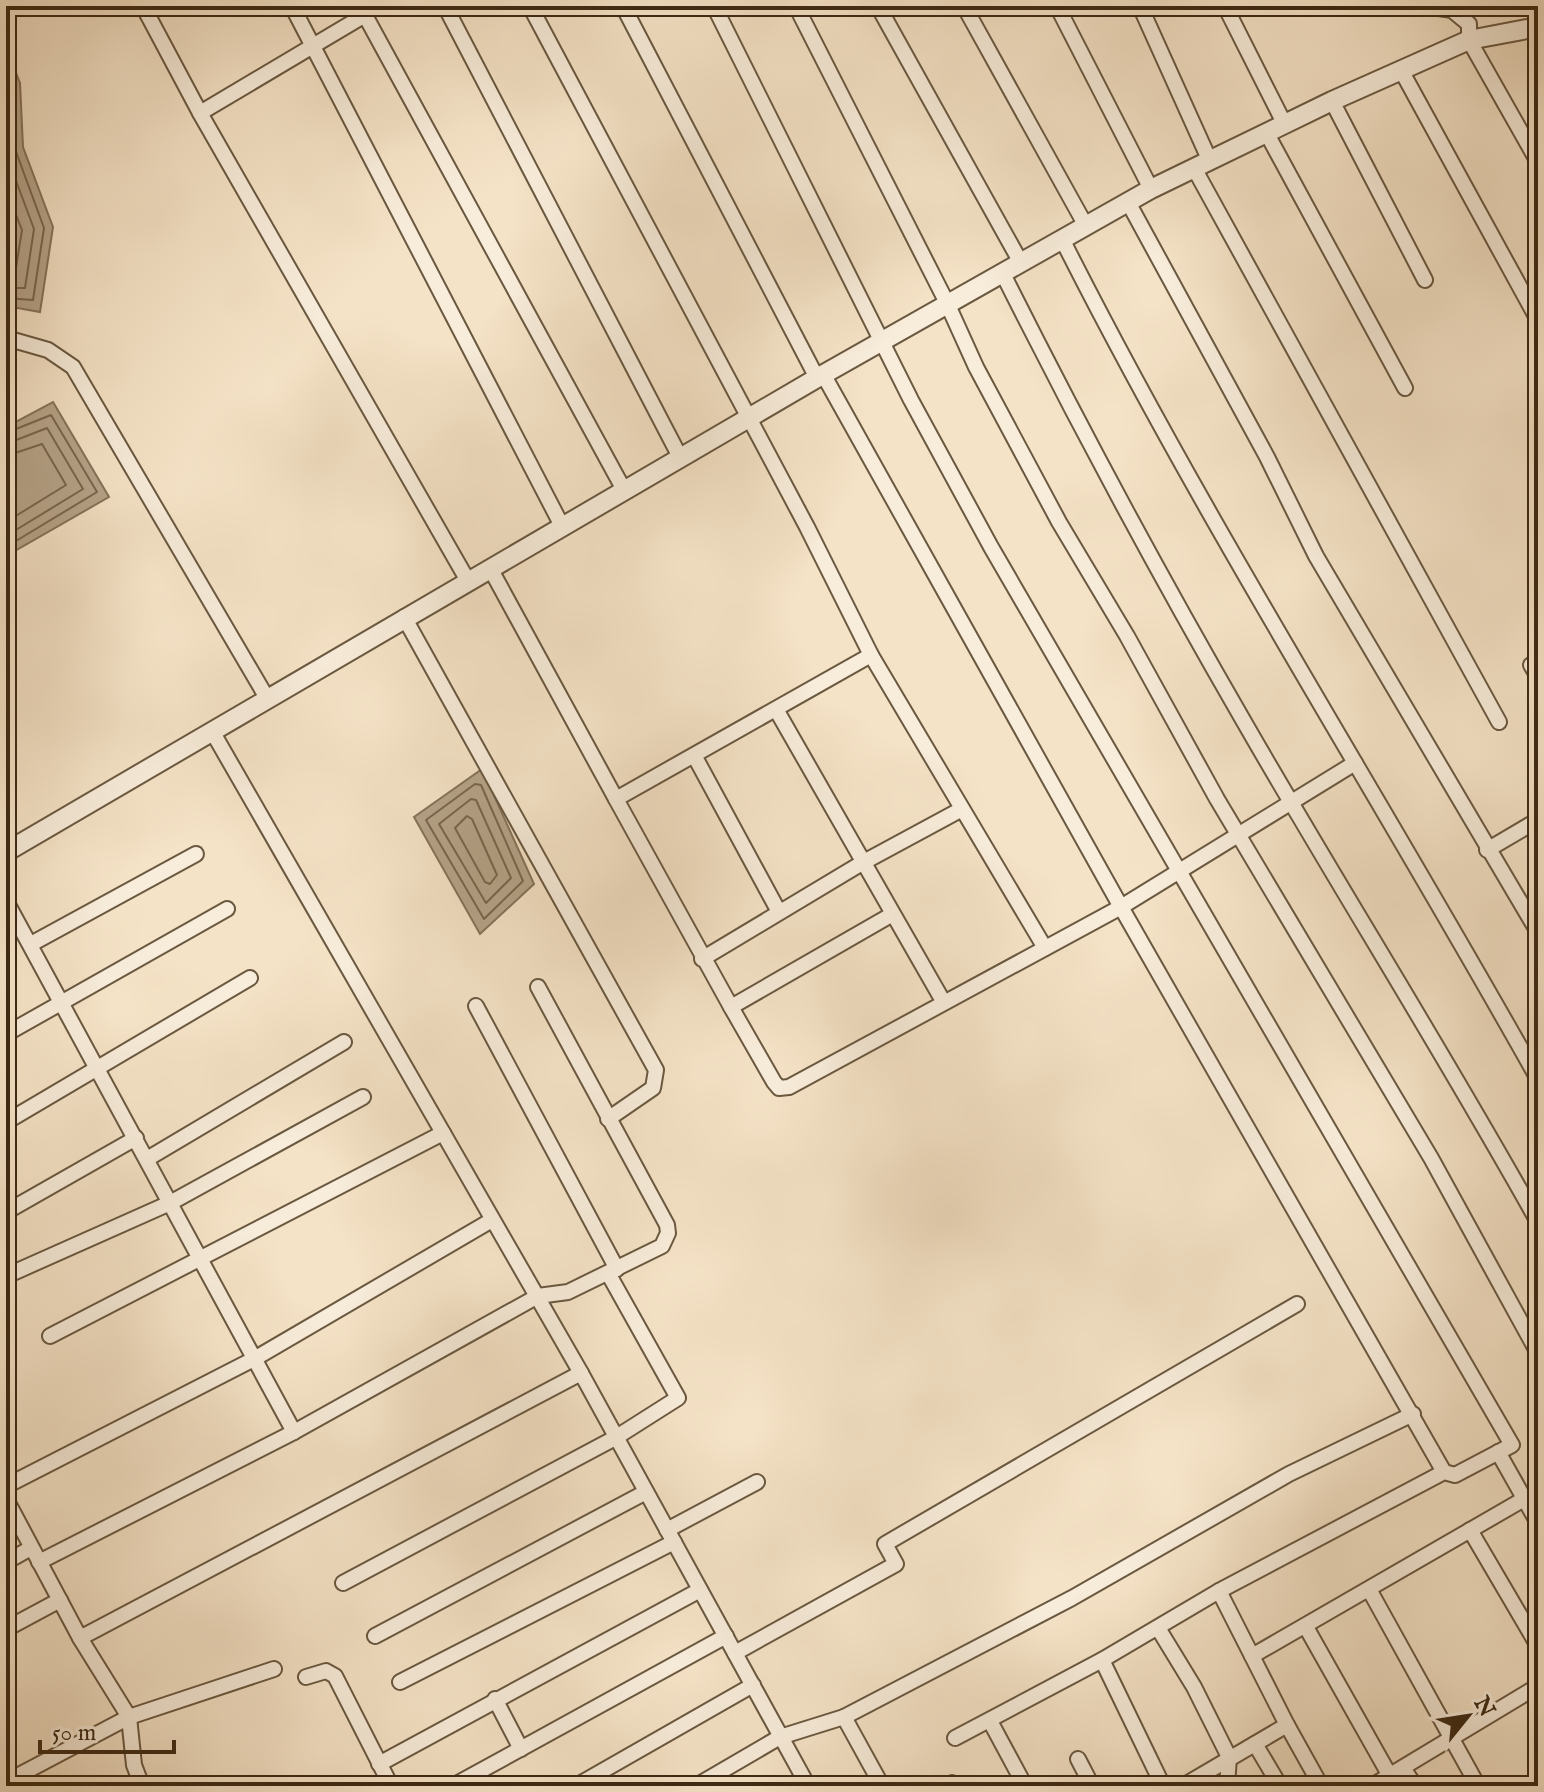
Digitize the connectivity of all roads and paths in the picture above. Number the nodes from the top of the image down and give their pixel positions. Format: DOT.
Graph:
graph roads {
  1 [pos="143,6"];
  2 [pos="292,6"];
  3 [pos="445,6"];
  4 [pos="530,6"];
  5 [pos="623,6"];
  6 [pos="714,6"];
  7 [pos="796,6"];
  8 [pos="878,6"];
  9 [pos="964,6"];
  10 [pos="1057,6"];
  11 [pos="1140,6"];
  12 [pos="1225,6"];
  13 [pos="1426,6"];
  14 [pos="362,10"];
  15 [pos="1538,27"];
  16 [pos="1469,40"];
  17 [pos="314,48"];
  18 [pos="1401,70"];
  19 [pos="1332,101"];
  20 [pos="200,113"];
  21 [pos="1284,123"];
  22 [pos="1266,132"];
  23 [pos="1538,162"];
  24 [pos="1202,164"];
  25 [pos="1151,189"];
  26 [pos="1128,202"];
  27 [pos="1086,226"];
  28 [pos="1062,239"];
  29 [pos="1020,261"];
  30 [pos="1002,272"];
  31 [pos="1425,280"];
  32 [pos="947,303"];
  33 [pos="1538,320"];
  34 [pos="6,338"];
  35 [pos="882,340"];
  36 [pos="820,376"];
  37 [pos="1405,388"];
  38 [pos="748,418"];
  39 [pos="680,457"];
  40 [pos="624,490"];
  41 [pos="562,526"];
  42 [pos="490,568"];
  43 [pos="468,581"];
  44 [pos="404,617"];
  45 [pos="871,655"];
  46 [pos="267,698"];
  47 [pos="777,711"];
  48 [pos="1499,722"];
  49 [pos="212,731"];
  50 [pos="695,757"];
  51 [pos="1355,763"];
  52 [pos="616,799"];
  53 [pos="1291,802"];
  54 [pos="962,809"];
  55 [pos="1538,820"];
  56 [pos="1239,835"];
  57 [pos="1487,850"];
  58 [pos="6,852"];
  59 [pos="196,854"];
  60 [pos="862,863"];
  61 [pos="1181,871"];
  62 [pos="6,901"];
  63 [pos="1121,907"];
  64 [pos="227,909"];
  65 [pos="779,912"];
  66 [pos="891,915"];
  67 [pos="1538,932"];
  68 [pos="31,944"];
  69 [pos="1045,948"];
  70 [pos="702,959"];
  71 [pos="250,978"];
  72 [pos="538,987"];
  73 [pos="943,1001"];
  74 [pos="63,1002"];
  75 [pos="476,1006"];
  76 [pos="731,1007"];
  77 [pos="6,1034"];
  78 [pos="344,1042"];
  79 [pos="97,1066"];
  80 [pos="1538,1079"];
  81 [pos="363,1097"];
  82 [pos="608,1119"];
  83 [pos="6,1122"];
  84 [pos="443,1133"];
  85 [pos="136,1138"];
  86 [pos="147,1159"];
  87 [pos="170,1203"];
  88 [pos="6,1212"];
  89 [pos="492,1220"];
  90 [pos="1538,1222"];
  91 [pos="200,1257"];
  92 [pos="612,1271"];
  93 [pos="6,1276"];
  94 [pos="538,1296"];
  95 [pos="1297,1304"];
  96 [pos="50,1336"];
  97 [pos="1538,1353"];
  98 [pos="254,1359"];
  99 [pos="581,1373"];
  100 [pos="1413,1414"];
  101 [pos="294,1432"];
  102 [pos="615,1438"];
  103 [pos="1498,1452"];
  104 [pos="1444,1472"];
  105 [pos="757,1482"];
  106 [pos="6,1486"];
  107 [pos="1538,1491"];
  108 [pos="646,1492"];
  109 [pos="6,1499"];
  110 [pos="1524,1499"];
  111 [pos="1538,1523"];
  112 [pos="1470,1530"];
  113 [pos="670,1536"];
  114 [pos="31,1548"];
  115 [pos="6,1562"];
  116 [pos="39,1562"];
  117 [pos="343,1583"];
  118 [pos="700,1590"];
  119 [pos="1219,1591"];
  120 [pos="1370,1591"];
  121 [pos="60,1600"];
  122 [pos="1306,1627"];
  123 [pos="1158,1628"];
  124 [pos="6,1629"];
  125 [pos="375,1636"];
  126 [pos="726,1636"];
  127 [pos="80,1638"];
  128 [pos="1538,1646"];
  129 [pos="735,1653"];
  130 [pos="1252,1656"];
  131 [pos="1102,1660"];
  132 [pos="274,1669"];
  133 [pos="306,1677"];
  134 [pos="400,1682"];
  135 [pos="753,1685"];
  136 [pos="1538,1686"];
  137 [pos="495,1699"];
  138 [pos="129,1717"];
  139 [pos="844,1717"];
  140 [pos="990,1721"];
  141 [pos="1287,1725"];
  142 [pos="780,1737"];
  143 [pos="955,1738"];
  144 [pos="1451,1739"];
  145 [pos="1255,1744"];
  146 [pos="521,1749"];
  147 [pos="1229,1757"];
  148 [pos="1078,1759"];
  149 [pos="379,1764"];
  150 [pos="1403,1768"];
  151 [pos="1390,1776"];
  152 [pos="6,1782"];
  153 [pos="142,1786"];
  154 [pos="391,1786"];
  155 [pos="453,1786"];
  156 [pos="576,1786"];
  157 [pos="696,1786"];
  158 [pos="808,1786"];
  159 [pos="882,1786"];
  160 [pos="1025,1786"];
  161 [pos="1092,1786"];
  162 [pos="1163,1786"];
  163 [pos="1183,1786"];
  164 [pos="1227,1786"];
  165 [pos="1280,1786"];
  166 [pos="1321,1786"];
  167 [pos="1372,1786"];
  168 [pos="1415,1786"];
  169 [pos="1478,1786"];
  1 -- 20 [label="street"];
  2 -- 17 [label="street"];
  3 -- 39 [label="street"];
  4 -- 38 [label="street"];
  5 -- 36 [label="street"];
  6 -- 35 [label="street"];
  7 -- 32 [label="street"];
  8 -- 29 [label="street"];
  9 -- 27 [label="street"];
  10 -- 25 [label="street"];
  11 -- 24 [label="street"];
  12 -- 21 [label="street"];
  13 -- 16 [label="street"];
  14 -- 17 [label="street"];
  14 -- 40 [label="street"];
  15 -- 16 [label="street"];
  16 -- 18 [label="street"];
  16 -- 23 [label="street"];
  17 -- 20 [label="street"];
  17 -- 41 [label="street"];
  18 -- 19 [label="street"];
  18 -- 33 [label="street"];
  19 -- 21 [label="street"];
  19 -- 31 [label="street"];
  20 -- 43 [label="street"];
  21 -- 22 [label="street"];
  22 -- 24 [label="street"];
  22 -- 37 [label="street"];
  24 -- 25 [label="street"];
  24 -- 48 [label="street"];
  25 -- 26 [label="street"];
  26 -- 27 [label="street"];
  26 -- 57 [label="street"];
  27 -- 28 [label="street"];
  28 -- 29 [label="street"];
  28 -- 51 [label="street"];
  29 -- 30 [label="street"];
  30 -- 32 [label="street"];
  30 -- 53 [label="street"];
  32 -- 35 [label="street"];
  32 -- 56 [label="street"];
  34 -- 46 [label="street"];
  35 -- 36 [label="street"];
  35 -- 61 [label="street"];
  36 -- 38 [label="street"];
  36 -- 63 [label="street"];
  38 -- 39 [label="street"];
  38 -- 45 [label="street"];
  39 -- 40 [label="street"];
  40 -- 41 [label="street"];
  41 -- 42 [label="street"];
  42 -- 43 [label="street"];
  42 -- 52 [label="street"];
  43 -- 44 [label="street"];
  44 -- 46 [label="street"];
  44 -- 82 [label="street"];
  45 -- 47 [label="street"];
  45 -- 54 [label="street"];
  46 -- 49 [label="street"];
  47 -- 50 [label="street"];
  47 -- 60 [label="street"];
  49 -- 58 [label="street"];
  49 -- 84 [label="street"];
  50 -- 52 [label="street"];
  50 -- 65 [label="street"];
  51 -- 53 [label="street"];
  51 -- 80 [label="street"];
  52 -- 70 [label="street"];
  53 -- 56 [label="street"];
  53 -- 90 [label="street"];
  54 -- 60 [label="street"];
  54 -- 69 [label="street"];
  55 -- 57 [label="street"];
  56 -- 61 [label="street"];
  56 -- 97 [label="street"];
  57 -- 67 [label="street"];
  59 -- 68 [label="street"];
  60 -- 65 [label="street"];
  60 -- 66 [label="street"];
  61 -- 63 [label="street"];
  61 -- 103 [label="street"];
  62 -- 68 [label="street"];
  63 -- 69 [label="street"];
  63 -- 100 [label="street"];
  64 -- 74 [label="street"];
  65 -- 70 [label="street"];
  66 -- 73 [label="street"];
  66 -- 76 [label="street"];
  68 -- 74 [label="street"];
  69 -- 73 [label="street"];
  70 -- 76 [label="street"];
  71 -- 79 [label="street"];
  72 -- 82 [label="street"];
  73 -- 76 [label="street"];
  74 -- 77 [label="street"];
  74 -- 79 [label="street"];
  75 -- 92 [label="street"];
  78 -- 86 [label="street"];
  79 -- 83 [label="street"];
  79 -- 85 [label="street"];
  81 -- 87 [label="street"];
  82 -- 92 [label="street"];
  84 -- 89 [label="street"];
  84 -- 91 [label="street"];
  85 -- 86 [label="street"];
  85 -- 88 [label="street"];
  86 -- 87 [label="street"];
  87 -- 91 [label="street"];
  87 -- 93 [label="street"];
  89 -- 94 [label="street"];
  89 -- 98 [label="street"];
  91 -- 96 [label="street"];
  91 -- 98 [label="street"];
  92 -- 94 [label="street"];
  92 -- 102 [label="street"];
  94 -- 99 [label="street"];
  94 -- 101 [label="street"];
  95 -- 129 [label="street"];
  98 -- 101 [label="street"];
  98 -- 106 [label="street"];
  99 -- 102 [label="street"];
  99 -- 127 [label="street"];
  100 -- 104 [label="street"];
  100 -- 139 [label="street"];
  101 -- 116 [label="street"];
  102 -- 108 [label="street"];
  102 -- 117 [label="street"];
  103 -- 104 [label="street"];
  103 -- 110 [label="street"];
  104 -- 119 [label="street"];
  105 -- 113 [label="street"];
  107 -- 110 [label="street"];
  108 -- 113 [label="street"];
  108 -- 125 [label="street"];
  109 -- 114 [label="street"];
  110 -- 111 [label="street"];
  110 -- 112 [label="street"];
  112 -- 120 [label="street"];
  112 -- 128 [label="street"];
  113 -- 118 [label="street"];
  113 -- 134 [label="street"];
  114 -- 115 [label="street"];
  114 -- 116 [label="street"];
  116 -- 121 [label="street"];
  118 -- 126 [label="street"];
  118 -- 137 [label="street"];
  119 -- 123 [label="street"];
  119 -- 130 [label="street"];
  120 -- 122 [label="street"];
  120 -- 144 [label="street"];
  121 -- 124 [label="street"];
  121 -- 127 [label="street"];
  122 -- 130 [label="street"];
  122 -- 151 [label="street"];
  123 -- 131 [label="street"];
  123 -- 147 [label="street"];
  126 -- 129 [label="street"];
  126 -- 146 [label="street"];
  127 -- 138 [label="street"];
  129 -- 135 [label="street"];
  130 -- 141 [label="street"];
  131 -- 140 [label="street"];
  131 -- 162 [label="street"];
  132 -- 138 [label="street"];
  133 -- 149 [label="street"];
  135 -- 142 [label="street"];
  135 -- 156 [label="street"];
  136 -- 144 [label="street"];
  137 -- 146 [label="street"];
  137 -- 149 [label="street"];
  138 -- 152 [label="street"];
  138 -- 153 [label="street"];
  139 -- 142 [label="street"];
  139 -- 159 [label="street"];
  140 -- 143 [label="street"];
  140 -- 160 [label="street"];
  141 -- 145 [label="street"];
  141 -- 166 [label="street"];
  142 -- 157 [label="street"];
  142 -- 158 [label="street"];
  144 -- 150 [label="street"];
  144 -- 169 [label="street"];
  145 -- 147 [label="street"];
  145 -- 165 [label="street"];
  146 -- 155 [label="street"];
  147 -- 163 [label="street"];
  147 -- 164 [label="street"];
  148 -- 161 [label="street"];
  149 -- 154 [label="street"];
  150 -- 151 [label="street"];
  150 -- 168 [label="street"];
  151 -- 167 [label="street"];
}
